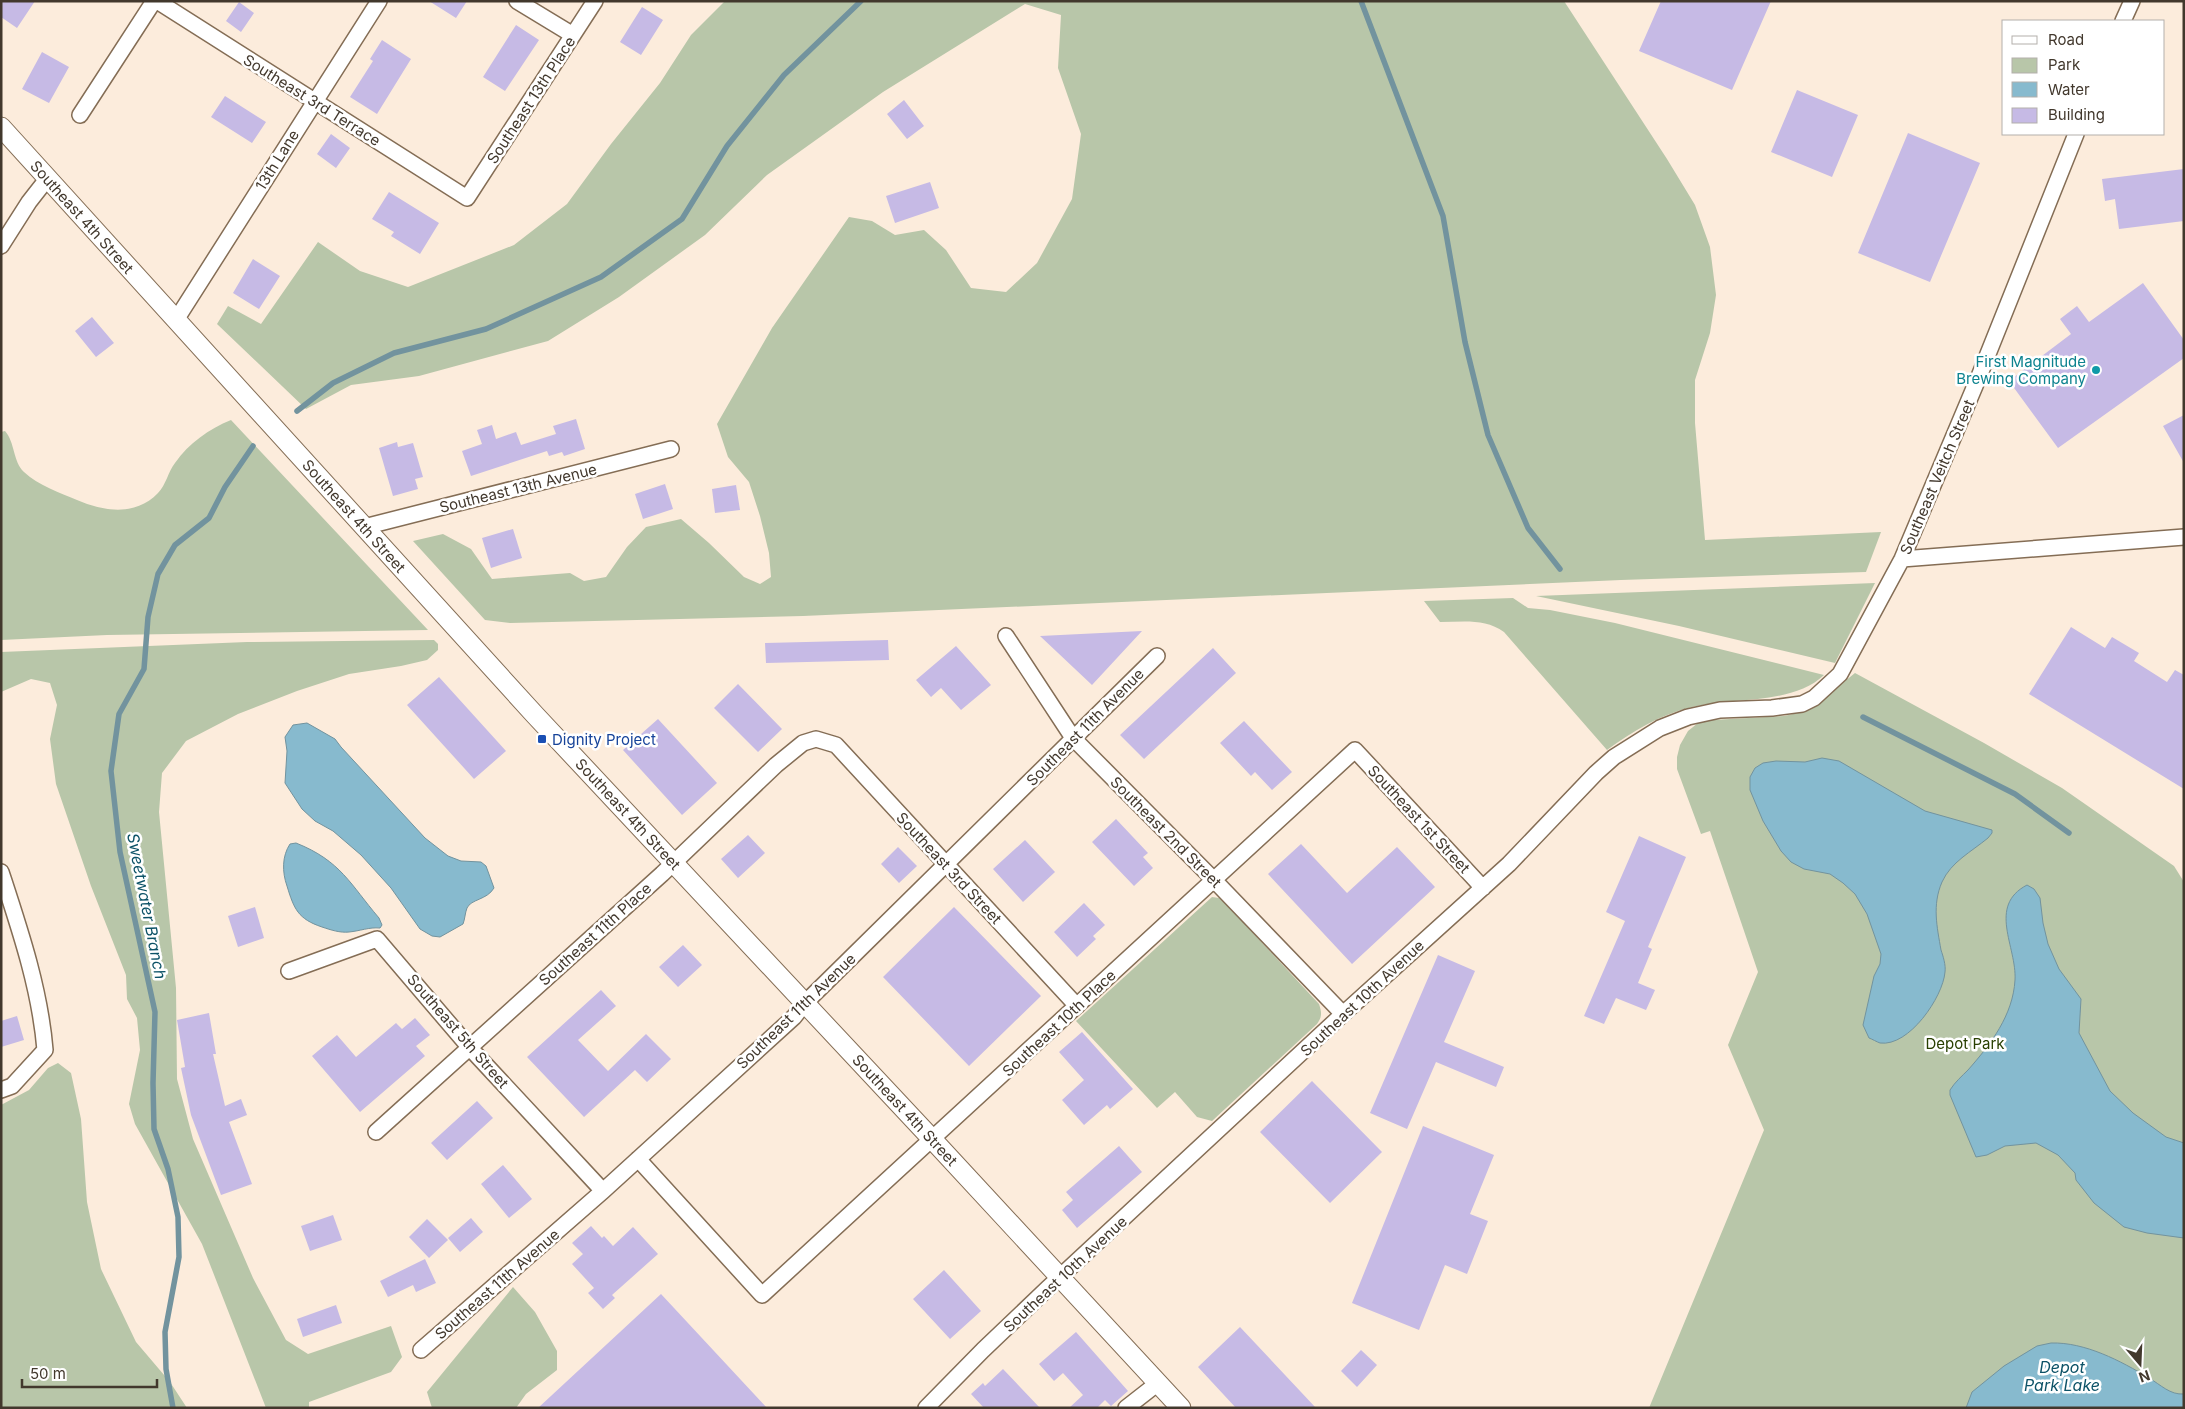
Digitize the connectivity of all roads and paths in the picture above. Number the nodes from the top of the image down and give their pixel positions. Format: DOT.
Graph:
graph roads {
  1 [pos="155,1"];
  2 [pos="378,1"];
  3 [pos="517,1"];
  4 [pos="595,1"];
  5 [pos="2132,1"];
  6 [pos="2123,20"];
  7 [pos="573,35"];
  8 [pos="314,101"];
  9 [pos="80,115"];
  10 [pos="1,127"];
  11 [pos="2076,135"];
  12 [pos="47,179"];
  13 [pos="467,198"];
  14 [pos="1,246"];
  15 [pos="176,320"];
  16 [pos="671,449"];
  17 [pos="364,527"];
  18 [pos="2184,537"];
  19 [pos="1902,559"];
  20 [pos="1006,636"];
  21 [pos="1156,656"];
  22 [pos="1840,674"];
  23 [pos="1074,738"];
  24 [pos="816,739"];
  25 [pos="1355,750"];
  26 [pos="674,862"];
  27 [pos="946,865"];
  28 [pos="1,872"];
  29 [pos="1213,879"];
  30 [pos="1483,888"];
  31 [pos="289,971"];
  32 [pos="805,1003"];
  33 [pos="1077,1006"];
  34 [pos="1343,1014"];
  35 [pos="470,1048"];
  36 [pos="1,1090"];
  37 [pos="376,1132"];
  38 [pos="932,1139"];
  39 [pos="638,1159"];
  40 [pos="603,1191"];
  41 [pos="1060,1278"];
  42 [pos="421,1350"];
  43 [pos="1158,1383"];
  44 [pos="926,1408"];
  45 [pos="1126,1408"];
  46 [pos="1181,1408"];
  1 -- 8 [label="street, Southeast 3rd Terrace"];
  1 -- 9 [label="street"];
  2 -- 8 [label="street, 13th Lane"];
  3 -- 7 [label="street"];
  4 -- 7 [label="street, Southeast 13th Place"];
  5 -- 6 [label="street"];
  7 -- 13 [label="street, Southeast 13th Place"];
  8 -- 13 [label="street, Southeast 3rd Terrace"];
  8 -- 15 [label="street, 13th Lane"];
  10 -- 12 [label="street, Southeast 4th Street"];
  11 -- 19 [label="street, Southeast Veitch Street"];
  12 -- 14 [label="street"];
  12 -- 15 [label="street, Southeast 4th Street"];
  15 -- 17 [label="street, Southeast 4th Street"];
  16 -- 17 [label="street, Southeast 13th Avenue"];
  17 -- 26 [label="street, Southeast 4th Street"];
  18 -- 19 [label="street"];
  19 -- 22 [label="street, Southeast Veitch Street"];
  20 -- 23 [label="street, Southeast 2nd Street"];
  21 -- 23 [label="street, Southeast 11th Avenue"];
  22 -- 30 [label="street, Southeast 10th Avenue"];
  23 -- 27 [label="street, Southeast 11th Avenue"];
  23 -- 29 [label="street, Southeast 2nd Street"];
  24 -- 26 [label="street, Southeast 11th Place"];
  24 -- 27 [label="street, Southeast 3rd Street"];
  25 -- 29 [label="street, Southeast 10th Place"];
  25 -- 30 [label="street, Southeast 1st Street"];
  26 -- 32 [label="street, Southeast 4th Street"];
  26 -- 35 [label="street, Southeast 11th Place"];
  27 -- 32 [label="street, Southeast 11th Avenue"];
  27 -- 33 [label="street, Southeast 3rd Street"];
  28 -- 36 [label="street"];
  29 -- 33 [label="street, Southeast 10th Place"];
  29 -- 34 [label="street, Southeast 2nd Street"];
  30 -- 34 [label="street, Southeast 10th Avenue"];
  31 -- 35 [label="street, Southeast 5th Street"];
  32 -- 38 [label="street, Southeast 4th Street"];
  32 -- 39 [label="street, Southeast 11th Avenue"];
  33 -- 38 [label="street, Southeast 10th Place"];
  34 -- 41 [label="street, Southeast 10th Avenue"];
  35 -- 37 [label="street, Southeast 11th Place"];
  35 -- 40 [label="street, Southeast 5th Street"];
  38 -- 39 [label="street, Southeast 10th Place"];
  38 -- 41 [label="street, Southeast 4th Street"];
  39 -- 40 [label="street, Southeast 11th Avenue"];
  40 -- 42 [label="street, Southeast 11th Avenue"];
  41 -- 43 [label="street, Southeast 4th Street"];
  41 -- 44 [label="street, Southeast 10th Avenue"];
  43 -- 45 [label="street"];
  43 -- 46 [label="street, Southeast 4th Street"];
}
